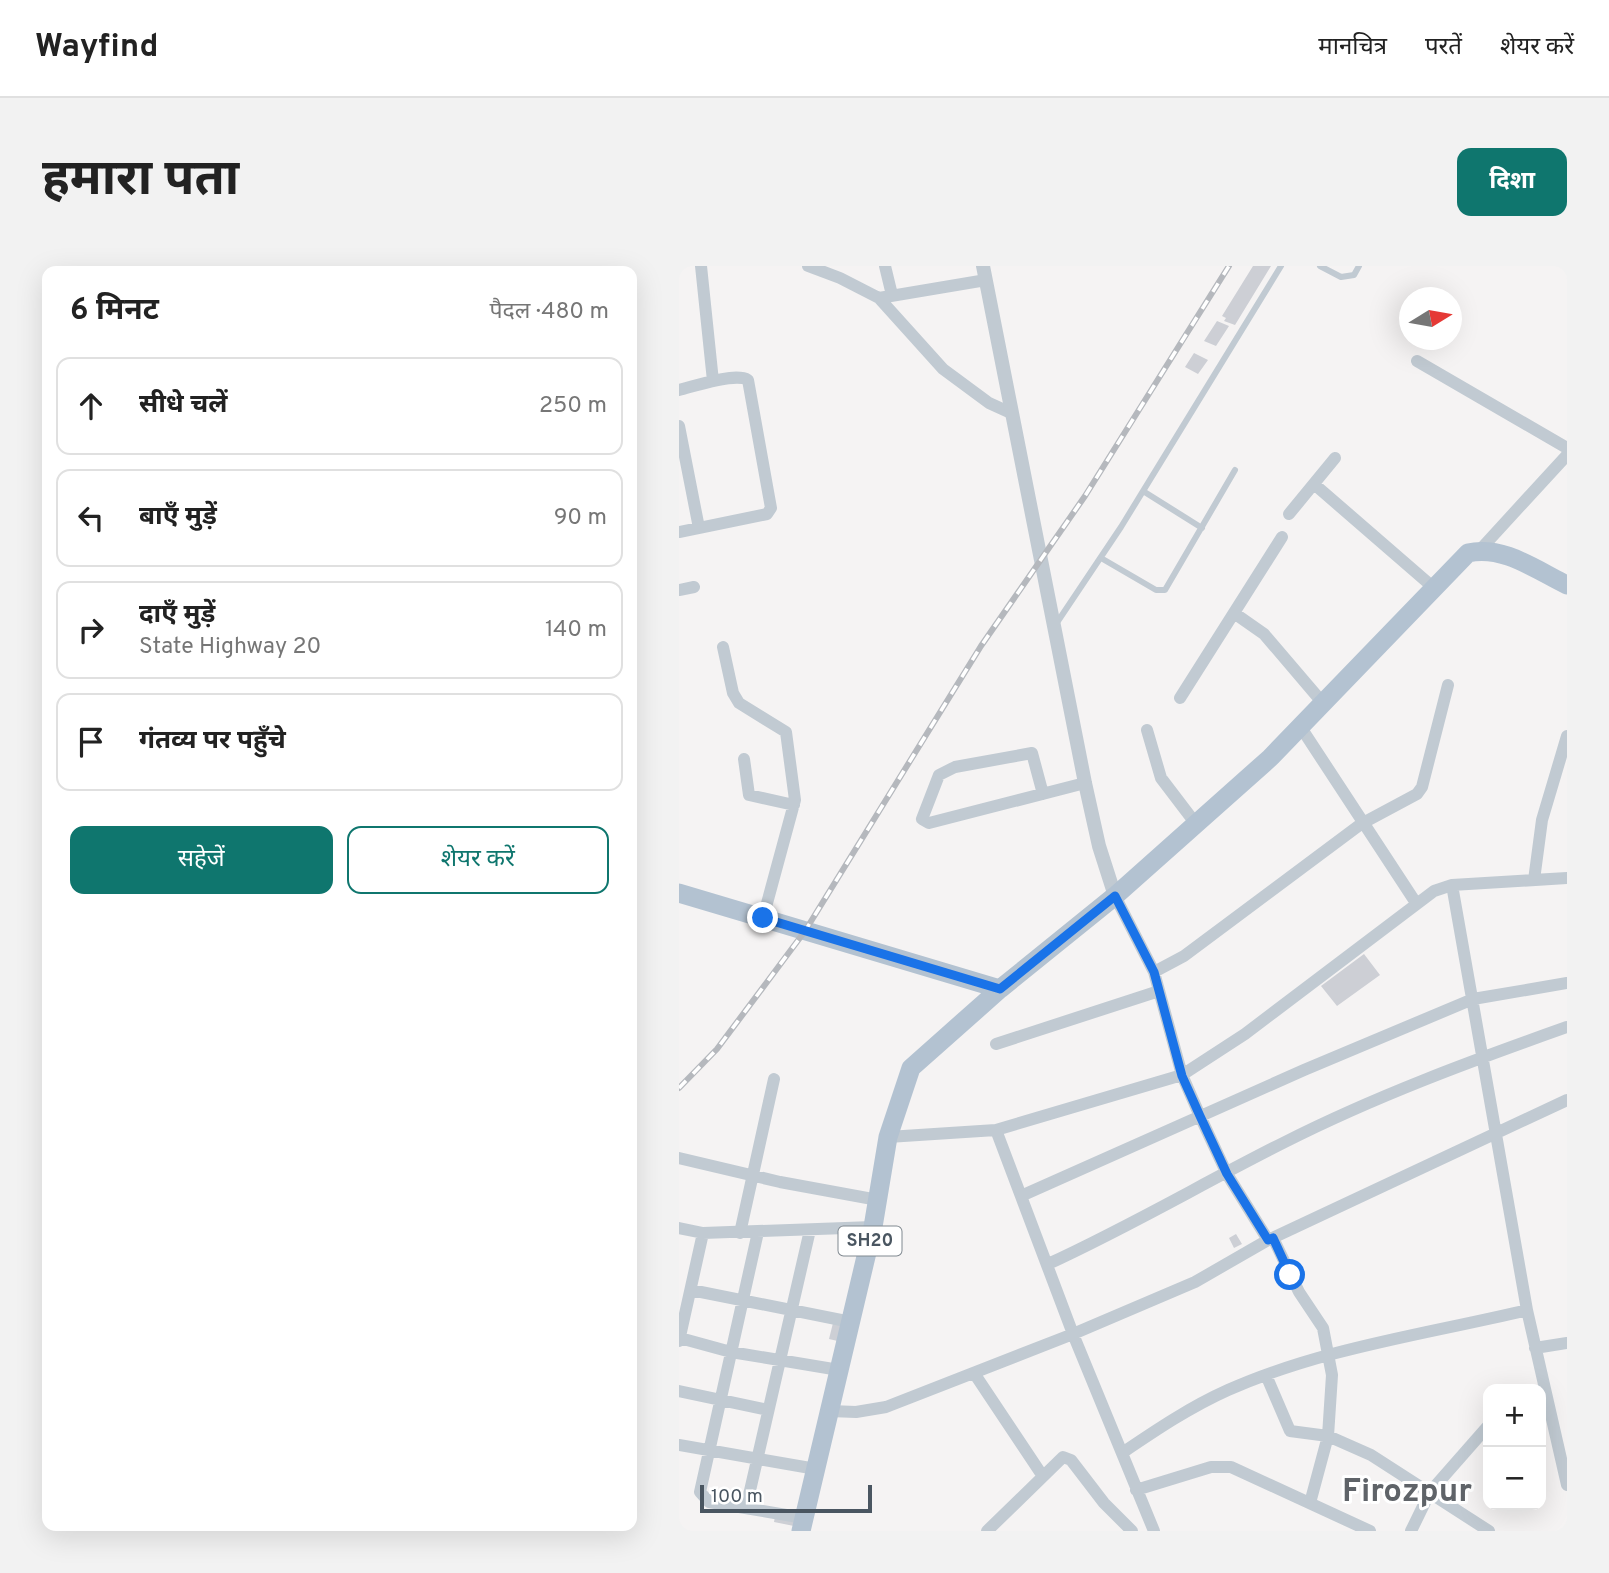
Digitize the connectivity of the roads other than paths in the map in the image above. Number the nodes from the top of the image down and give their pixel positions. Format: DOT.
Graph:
graph roads {
  1 [pos="701,266"];
  2 [pos="808,266"];
  3 [pos="885,266"];
  4 [pos="1282,266"];
  5 [pos="1320,266"];
  6 [pos="1359,266"];
  7 [pos="985,273"];
  8 [pos="885,297"];
  9 [pos="1416,361"];
  10 [pos="713,381"];
  11 [pos="679,390"];
  12 [pos="1011,413"];
  13 [pos="679,426"];
  14 [pos="1567,448"];
  15 [pos="1567,455"];
  16 [pos="1335,458"];
  17 [pos="1235,470"];
  18 [pos="1314,484"];
  19 [pos="1143,491"];
  20 [pos="1289,514"];
  21 [pos="699,528"];
  22 [pos="1202,528"];
  23 [pos="679,532"];
  24 [pos="1282,537"];
  25 [pos="1479,551"];
  26 [pos="1101,558"];
  27 [pos="1567,585"];
  28 [pos="694,587"];
  29 [pos="1434,588"];
  30 [pos="679,590"];
  31 [pos="1234,613"];
  32 [pos="1055,626"];
  33 [pos="723,647"];
  34 [pos="1448,685"];
  35 [pos="1180,698"];
  36 [pos="1322,702"];
  37 [pos="1300,726"];
  38 [pos="1147,730"];
  39 [pos="1567,736"];
  40 [pos="744,759"];
  41 [pos="1085,783"];
  42 [pos="1043,794"];
  43 [pos="794,805"];
  44 [pos="1364,822"];
  45 [pos="1196,824"];
  46 [pos="1567,878"];
  47 [pos="1534,880"];
  48 [pos="1452,885"];
  49 [pos="679,893"];
  50 [pos="1115,896"];
  51 [pos="1416,903"];
  52 [pos="763,918"];
  53 [pos="1154,972"];
  54 [pos="1567,983"];
  55 [pos="1000,989"];
  56 [pos="1159,991"];
  57 [pos="1473,999"];
  58 [pos="1567,1027"];
  59 [pos="996,1044"];
  60 [pos="1483,1057"];
  61 [pos="1182,1076"];
  62 [pos="774,1079"];
  63 [pos="1567,1100"];
  64 [pos="1200,1116"];
  65 [pos="996,1130"];
  66 [pos="1496,1132"];
  67 [pos="888,1137"];
  68 [pos="679,1158"];
  69 [pos="1227,1174"];
  70 [pos="752,1175"];
  71 [pos="1021,1196"];
  72 [pos="878,1200"];
  73 [pos="873,1227"];
  74 [pos="679,1228"];
  75 [pos="810,1230"];
  76 [pos="758,1232"];
  77 [pos="703,1233"];
  78 [pos="740,1233"];
  79 [pos="1271,1239"];
  80 [pos="1048,1264"];
  81 [pos="691,1290"];
  82 [pos="743,1302"];
  83 [pos="1527,1310"];
  84 [pos="791,1311"];
  85 [pos="851,1322"];
  86 [pos="1073,1334"];
  87 [pos="679,1340"];
  88 [pos="1567,1343"];
  89 [pos="1535,1348"];
  90 [pos="731,1352"];
  91 [pos="1329,1355"];
  92 [pos="780,1360"];
  93 [pos="839,1370"];
  94 [pos="974,1373"];
  95 [pos="1266,1375"];
  96 [pos="1537,1384"];
  97 [pos="679,1391"];
  98 [pos="720,1399"];
  99 [pos="768,1410"];
  100 [pos="830,1411"];
  101 [pos="1546,1416"];
  102 [pos="1483,1432"];
  103 [pos="1328,1436"];
  104 [pos="679,1445"];
  105 [pos="707,1450"];
  106 [pos="1122,1453"];
  107 [pos="757,1459"];
  108 [pos="816,1469"];
  109 [pos="1042,1475"];
  110 [pos="1567,1485"];
  111 [pos="1136,1490"];
  112 [pos="1430,1492"];
  113 [pos="1310,1503"];
  114 [pos="746,1508"];
  115 [pos="1147,1517"];
  116 [pos="803,1525"];
  117 [pos="987,1531"];
  118 [pos="1132,1531"];
  119 [pos="1154,1531"];
  120 [pos="1370,1531"];
  121 [pos="1411,1531"];
  122 [pos="1489,1531"];
  1 -- 10 [label="street"];
  2 -- 8 [label="street"];
  3 -- 8 [label="street"];
  4 -- 19 [label="lane"];
  5 -- 6 [label="lane"];
  7 -- 8 [label="street"];
  7 -- 12 [label="street"];
  8 -- 12 [label="street"];
  9 -- 14 [label="street"];
  10 -- 11 [label="street"];
  10 -- 21 [label="street"];
  12 -- 32 [label="street"];
  13 -- 21 [label="street"];
  15 -- 25 [label="street"];
  16 -- 18 [label="street"];
  17 -- 22 [label="lane"];
  18 -- 20 [label="street"];
  18 -- 29 [label="street"];
  19 -- 22 [label="lane"];
  19 -- 26 [label="lane"];
  21 -- 23 [label="street"];
  22 -- 26 [label="lane"];
  24 -- 31 [label="street"];
  25 -- 27 [label="main road"];
  25 -- 29 [label="main road"];
  26 -- 32 [label="lane"];
  28 -- 30 [label="street"];
  29 -- 36 [label="main road"];
  31 -- 35 [label="street"];
  31 -- 36 [label="street"];
  32 -- 41 [label="street"];
  33 -- 43 [label="street"];
  34 -- 44 [label="street"];
  36 -- 37 [label="main road"];
  37 -- 44 [label="street"];
  37 -- 45 [label="main road"];
  38 -- 45 [label="street"];
  39 -- 47 [label="street"];
  40 -- 43 [label="street"];
  41 -- 42 [label="street"];
  41 -- 50 [label="street"];
  42 -- 42 [label="street"];
  43 -- 52 [label="street"];
  44 -- 51 [label="street"];
  44 -- 53 [label="street"];
  45 -- 50 [label="main road"];
  46 -- 47 [label="street"];
  47 -- 48 [label="street"];
  48 -- 51 [label="street"];
  48 -- 57 [label="street"];
  49 -- 52 [label="main road"];
  50 -- 53 [label="street"];
  50 -- 55 [label="main road"];
  51 -- 61 [label="street"];
  52 -- 55 [label="main road"];
  53 -- 56 [label="street"];
  54 -- 57 [label="street"];
  55 -- 67 [label="main road, SH20"];
  56 -- 59 [label="street"];
  56 -- 61 [label="street"];
  57 -- 60 [label="street"];
  57 -- 64 [label="street"];
  58 -- 60 [label="street"];
  60 -- 66 [label="street"];
  60 -- 69 [label="street"];
  61 -- 64 [label="street"];
  61 -- 65 [label="street"];
  62 -- 70 [label="street"];
  63 -- 66 [label="street"];
  64 -- 69 [label="street"];
  64 -- 71 [label="street"];
  65 -- 67 [label="street"];
  65 -- 71 [label="street"];
  66 -- 79 [label="street"];
  66 -- 83 [label="street"];
  67 -- 72 [label="main road, SH20"];
  68 -- 70 [label="street"];
  69 -- 79 [label="street"];
  69 -- 80 [label="street"];
  70 -- 72 [label="street"];
  70 -- 78 [label="street"];
  71 -- 80 [label="street"];
  72 -- 73 [label="main road, SH20"];
  73 -- 75 [label="street"];
  73 -- 85 [label="main road, SH20"];
  74 -- 77 [label="street"];
  75 -- 76 [label="street"];
  75 -- 84 [label="street"];
  76 -- 78 [label="street"];
  76 -- 82 [label="street"];
  77 -- 78 [label="street"];
  77 -- 81 [label="street"];
  79 -- 86 [label="street"];
  79 -- 91 [label="street"];
  80 -- 86 [label="street"];
  81 -- 82 [label="street"];
  81 -- 87 [label="street"];
  82 -- 84 [label="street"];
  82 -- 90 [label="street"];
  83 -- 89 [label="street"];
  83 -- 91 [label="street"];
  84 -- 85 [label="street"];
  84 -- 92 [label="street"];
  85 -- 93 [label="main road, SH20"];
  86 -- 94 [label="street"];
  86 -- 106 [label="street"];
  87 -- 90 [label="street"];
  88 -- 89 [label="street"];
  89 -- 96 [label="street"];
  90 -- 92 [label="street"];
  90 -- 98 [label="street"];
  91 -- 95 [label="street"];
  91 -- 103 [label="street"];
  92 -- 93 [label="street"];
  92 -- 99 [label="street"];
  93 -- 100 [label="main road, SH20"];
  94 -- 100 [label="street"];
  94 -- 109 [label="street"];
  95 -- 103 [label="street"];
  95 -- 106 [label="street"];
  97 -- 98 [label="street"];
  98 -- 99 [label="street"];
  98 -- 105 [label="street"];
  99 -- 107 [label="street"];
  100 -- 108 [label="main road, SH20"];
  101 -- 110 [label="street"];
  102 -- 112 [label="street"];
  103 -- 112 [label="street"];
  103 -- 113 [label="street"];
  104 -- 105 [label="street"];
  105 -- 107 [label="street"];
  105 -- 114 [label="street"];
  106 -- 111 [label="street"];
  107 -- 108 [label="street"];
  107 -- 114 [label="street"];
  108 -- 116 [label="main road, SH20"];
  109 -- 117 [label="street"];
  109 -- 118 [label="street"];
  111 -- 113 [label="street"];
  111 -- 115 [label="street"];
  112 -- 121 [label="street"];
  112 -- 122 [label="street"];
  113 -- 120 [label="street"];
  114 -- 116 [label="street"];
  115 -- 118 [label="street"];
  115 -- 119 [label="street"];
}
